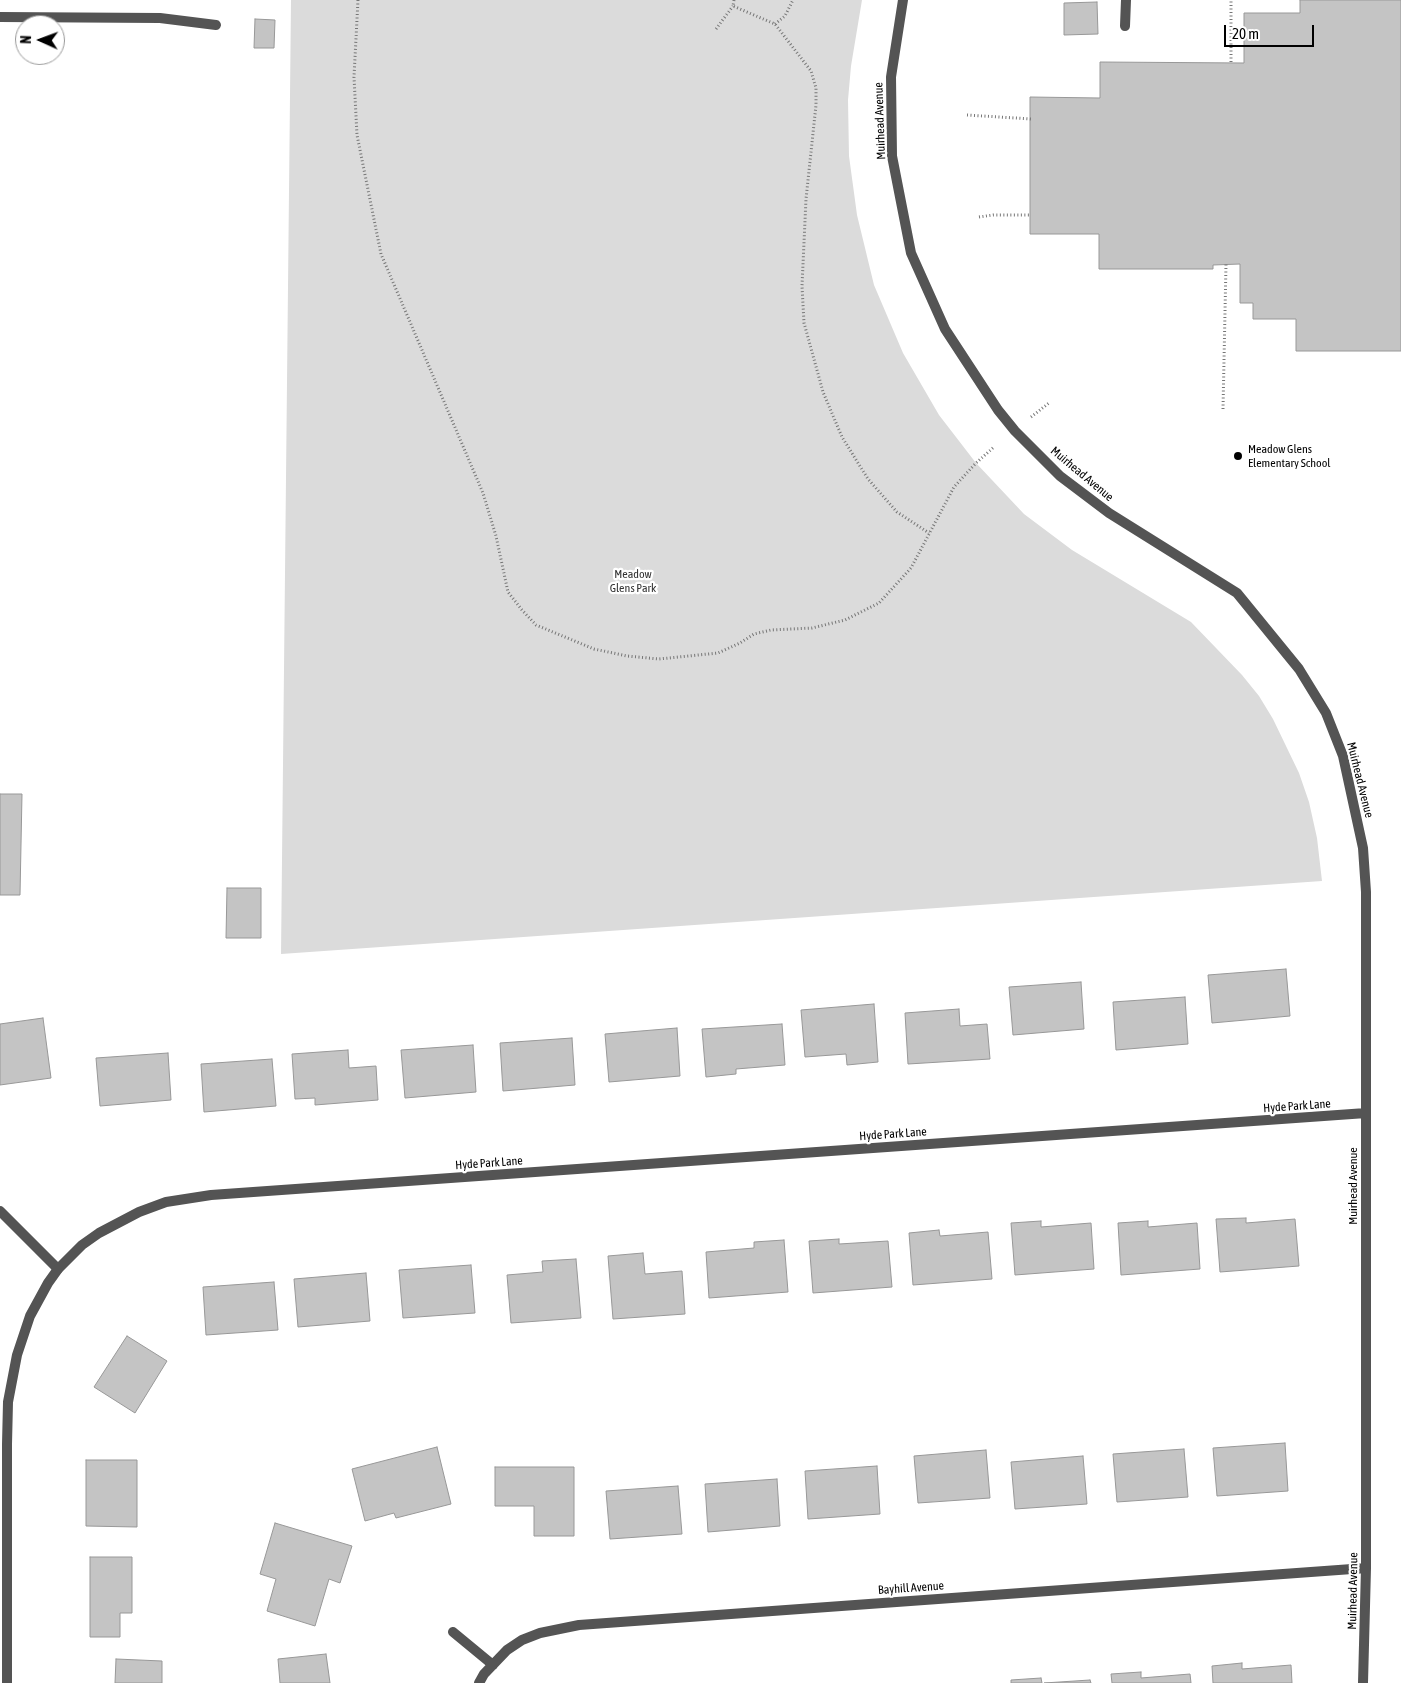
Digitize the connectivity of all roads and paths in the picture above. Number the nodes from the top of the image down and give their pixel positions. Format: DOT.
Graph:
graph roads {
  1 [pos="358,0"];
  2 [pos="734,0"];
  3 [pos="793,0"];
  4 [pos="903,0"];
  5 [pos="1126,0"];
  6 [pos="1231,0"];
  7 [pos="733,6"];
  8 [pos="0,17"];
  9 [pos="775,24"];
  10 [pos="216,25"];
  11 [pos="1125,26"];
  12 [pos="716,29"];
  13 [pos="1231,62"];
  14 [pos="967,115"];
  15 [pos="1031,120"];
  16 [pos="1030,215"];
  17 [pos="979,217"];
  18 [pos="1226,264"];
  19 [pos="1049,403"];
  20 [pos="1223,409"];
  21 [pos="1031,417"];
  22 [pos="994,447"];
  23 [pos="929,533"];
  24 [pos="1366,1114"];
  25 [pos="0,1211"];
  26 [pos="58,1269"];
  27 [pos="1366,1568"];
  28 [pos="453,1632"];
  29 [pos="493,1665"];
  30 [pos="6,1683"];
  31 [pos="479,1683"];
  32 [pos="1363,1683"];
  1 -- 23 [label="path"];
  2 -- 7 [label="path"];
  3 -- 9 [label="path"];
  4 -- 24 [label="street, Muirhead Avenue"];
  5 -- 11 [label="street"];
  6 -- 13 [label="path"];
  7 -- 9 [label="path"];
  7 -- 12 [label="path"];
  8 -- 10 [label="street"];
  9 -- 23 [label="path"];
  14 -- 15 [label="path"];
  16 -- 17 [label="path"];
  18 -- 20 [label="path"];
  19 -- 21 [label="path"];
  22 -- 23 [label="path"];
  24 -- 26 [label="street, Hyde Park Lane"];
  24 -- 27 [label="street, Muirhead Avenue"];
  25 -- 26 [label="street"];
  26 -- 30 [label="street, Hyde Park Lane"];
  27 -- 29 [label="street, Bayhill Avenue"];
  27 -- 32 [label="street, Muirhead Avenue"];
  28 -- 29 [label="street"];
  29 -- 31 [label="street, Bayhill Avenue"];
}
